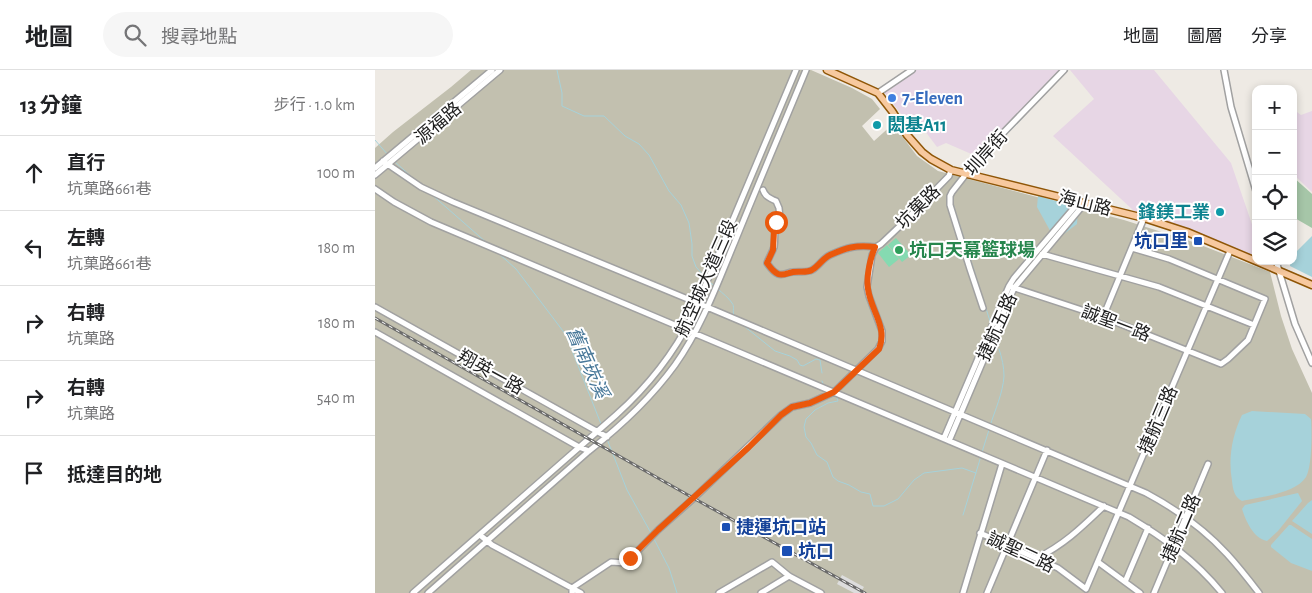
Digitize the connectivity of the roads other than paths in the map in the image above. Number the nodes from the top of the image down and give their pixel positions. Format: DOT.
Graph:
graph roads {
  1 [pos="492,70"];
  2 [pos="501,70"];
  3 [pos="796,70"];
  4 [pos="806,70"];
  5 [pos="827,70"];
  6 [pos="912,70"];
  7 [pos="1064,70"];
  8 [pos="1224,70"];
  9 [pos="877,93"];
  10 [pos="385,162"];
  11 [pos="375,168"];
  12 [pos="951,170"];
  13 [pos="967,173"];
  14 [pos="375,175"];
  15 [pos="1252,179"];
  16 [pos="375,189"];
  17 [pos="763,190"];
  18 [pos="1082,203"];
  19 [pos="1145,218"];
  20 [pos="875,247"];
  21 [pos="1132,248"];
  22 [pos="1230,251"];
  23 [pos="1042,254"];
  24 [pos="1252,259"];
  25 [pos="1266,265"];
  26 [pos="1276,265"];
  27 [pos="1278,270"];
  28 [pos="1120,276"];
  29 [pos="1218,278"];
  30 [pos="1312,285"];
  31 [pos="1012,287"];
  32 [pos="698,303"];
  33 [pos="1207,305"];
  34 [pos="375,307"];
  35 [pos="707,307"];
  36 [pos="983,308"];
  37 [pos="1103,317"];
  38 [pos="1254,325"];
  39 [pos="686,329"];
  40 [pos="375,332"];
  41 [pos="695,333"];
  42 [pos="1187,351"];
  43 [pos="1312,363"];
  44 [pos="857,371"];
  45 [pos="834,392"];
  46 [pos="958,414"];
  47 [pos="597,432"];
  48 [pos="607,437"];
  49 [pos="946,440"];
  50 [pos="579,447"];
  51 [pos="1047,450"];
  52 [pos="589,451"];
  53 [pos="1002,464"];
  54 [pos="1208,464"];
  55 [pos="1035,477"];
  56 [pos="1130,486"];
  57 [pos="1104,506"];
  58 [pos="1119,512"];
  59 [pos="1185,517"];
  60 [pos="1148,528"];
  61 [pos="981,533"];
  62 [pos="480,535"];
  63 [pos="487,542"];
  64 [pos="1007,545"];
  65 [pos="1174,546"];
  66 [pos="1037,558"];
  67 [pos="1098,562"];
  68 [pos="789,576"];
  69 [pos="1125,582"];
  70 [pos="1086,589"];
  71 [pos="572,591"];
  72 [pos="413,593"];
  73 [pos="428,593"];
  74 [pos="581,593"];
  75 [pos="719,593"];
  76 [pos="761,593"];
  77 [pos="821,593"];
  78 [pos="963,593"];
  79 [pos="987,593"];
  80 [pos="1140,593"];
  81 [pos="1154,593"];
  82 [pos="1222,593"];
  83 [pos="1259,593"];
  1 -- 10 [label="street, 源福路"];
  2 -- 10 [label="street, 源福路"];
  3 -- 32 [label="street, 航空城大道三段"];
  4 -- 35 [label="street, 航空城大道三段"];
  5 -- 9 [label="main road"];
  6 -- 9 [label="street"];
  7 -- 13 [label="street, 圳岸街"];
  8 -- 15 [label="street"];
  9 -- 12 [label="main road, 海山路"];
  10 -- 11 [label="street, 源福路"];
  10 -- 14 [label="street, 源福路"];
  10 -- 32 [label="street"];
  12 -- 13 [label="main road, 海山路"];
  12 -- 20 [label="street, 坑菓路"];
  13 -- 18 [label="main road, 海山路"];
  13 -- 36 [label="street, 圳岸街"];
  16 -- 39 [label="street"];
  17 -- 20 [label="street"];
  18 -- 19 [label="main road, 海山路"];
  18 -- 23 [label="street, 捷航五路"];
  18 -- 31 [label="street, 捷航五路"];
  19 -- 21 [label="street"];
  19 -- 22 [label="main road, 海山路"];
  20 -- 44 [label="street"];
  21 -- 28 [label="street"];
  21 -- 29 [label="street"];
  22 -- 24 [label="main road, 海山路"];
  22 -- 29 [label="street, 捷航三路"];
  23 -- 28 [label="street"];
  23 -- 31 [label="street, 捷航五路"];
  25 -- 27 [label="main road, 海山路"];
  26 -- 27 [label="street"];
  27 -- 30 [label="main road, 海山路"];
  27 -- 43 [label="street"];
  28 -- 33 [label="street"];
  28 -- 37 [label="street"];
  29 -- 33 [label="street, 捷航三路"];
  29 -- 38 [label="street"];
  31 -- 37 [label="street, 誠聖一路"];
  31 -- 46 [label="street, 捷航五路"];
  32 -- 35 [label="street"];
  32 -- 39 [label="street, 航空城大道三段"];
  33 -- 38 [label="street"];
  33 -- 42 [label="street, 捷航三路"];
  34 -- 47 [label="street, 翔英一路"];
  35 -- 41 [label="street, 航空城大道三段"];
  35 -- 44 [label="street"];
  37 -- 42 [label="street, 誠聖一路"];
  38 -- 42 [label="street, 誠聖一路"];
  39 -- 41 [label="street"];
  39 -- 47 [label="street, 航空城大道三段"];
  40 -- 50 [label="street, 翔英一路"];
  41 -- 45 [label="street"];
  41 -- 48 [label="street, 航空城大道三段"];
  42 -- 56 [label="street, 捷航三路"];
  44 -- 45 [label="street"];
  44 -- 46 [label="street"];
  45 -- 49 [label="street"];
  45 -- 71 [label="street"];
  46 -- 49 [label="street, 捷航五路"];
  46 -- 51 [label="street"];
  47 -- 48 [label="street, 翔英一路"];
  47 -- 50 [label="street, 航空城大道三段"];
  48 -- 52 [label="street, 航空城大道三段"];
  49 -- 53 [label="street"];
  50 -- 52 [label="street, 翔英一路"];
  50 -- 62 [label="street, 航空城大道三段"];
  51 -- 55 [label="street"];
  51 -- 56 [label="street"];
  52 -- 63 [label="street, 航空城大道三段"];
  53 -- 55 [label="street"];
  53 -- 61 [label="street"];
  54 -- 59 [label="street, 捷航二路"];
  55 -- 57 [label="street"];
  55 -- 64 [label="street"];
  56 -- 58 [label="street, 捷航三路"];
  56 -- 59 [label="street"];
  57 -- 58 [label="street"];
  57 -- 66 [label="street"];
  58 -- 60 [label="street"];
  58 -- 67 [label="street, 捷航三路"];
  59 -- 65 [label="street, 捷航二路"];
  59 -- 83 [label="street"];
  60 -- 65 [label="street"];
  60 -- 69 [label="street"];
  61 -- 64 [label="street, 誠聖二路"];
  61 -- 78 [label="street"];
  62 -- 63 [label="street"];
  62 -- 72 [label="street, 航空城大道三段"];
  63 -- 71 [label="street"];
  63 -- 73 [label="street, 航空城大道三段"];
  64 -- 66 [label="street, 誠聖二路"];
  64 -- 79 [label="street"];
  65 -- 81 [label="street, 捷航二路"];
  65 -- 82 [label="street"];
  66 -- 70 [label="street, 誠聖二路"];
  67 -- 69 [label="street"];
  67 -- 70 [label="street, 捷航三路"];
  68 -- 75 [label="street"];
  68 -- 76 [label="street"];
  68 -- 77 [label="street"];
  69 -- 80 [label="street"];
  71 -- 74 [label="street"];
}
